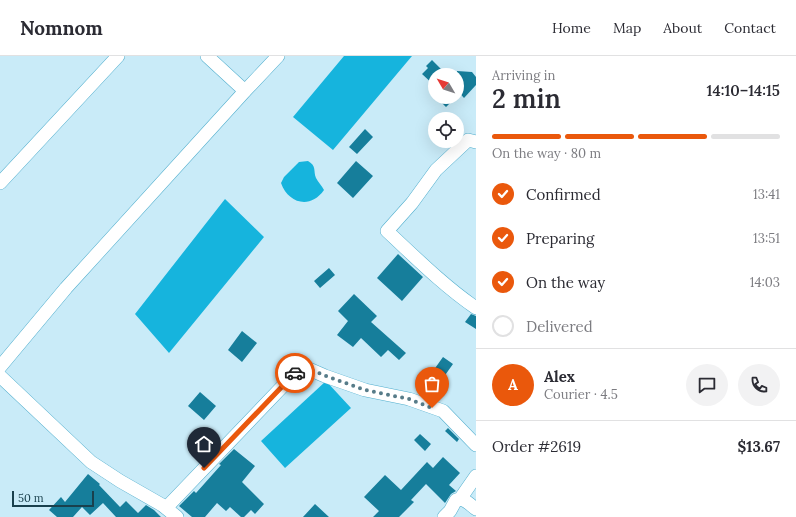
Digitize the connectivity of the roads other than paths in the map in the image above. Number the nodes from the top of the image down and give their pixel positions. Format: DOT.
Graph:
graph roads {
  1 [pos="118,56"];
  2 [pos="207,56"];
  3 [pos="278,56"];
  4 [pos="245,91"];
  5 [pos="476,142"];
  6 [pos="0,183"];
  7 [pos="476,308"];
  8 [pos="0,367"];
  9 [pos="0,376"];
  10 [pos="476,445"];
  11 [pos="476,476"];
  12 [pos="460,499"];
  13 [pos="166,508"];
  14 [pos="476,509"];
  15 [pos="177,517"];
  16 [pos="444,517"];
  1 -- 6 [label="street"];
  2 -- 4 [label="street"];
  3 -- 4 [label="street"];
  4 -- 8 [label="street"];
  5 -- 7 [label="street"];
  9 -- 13 [label="street"];
  10 -- 13 [label="street"];
  11 -- 12 [label="street"];
  12 -- 14 [label="street"];
  12 -- 16 [label="street"];
  13 -- 15 [label="street"];
}
